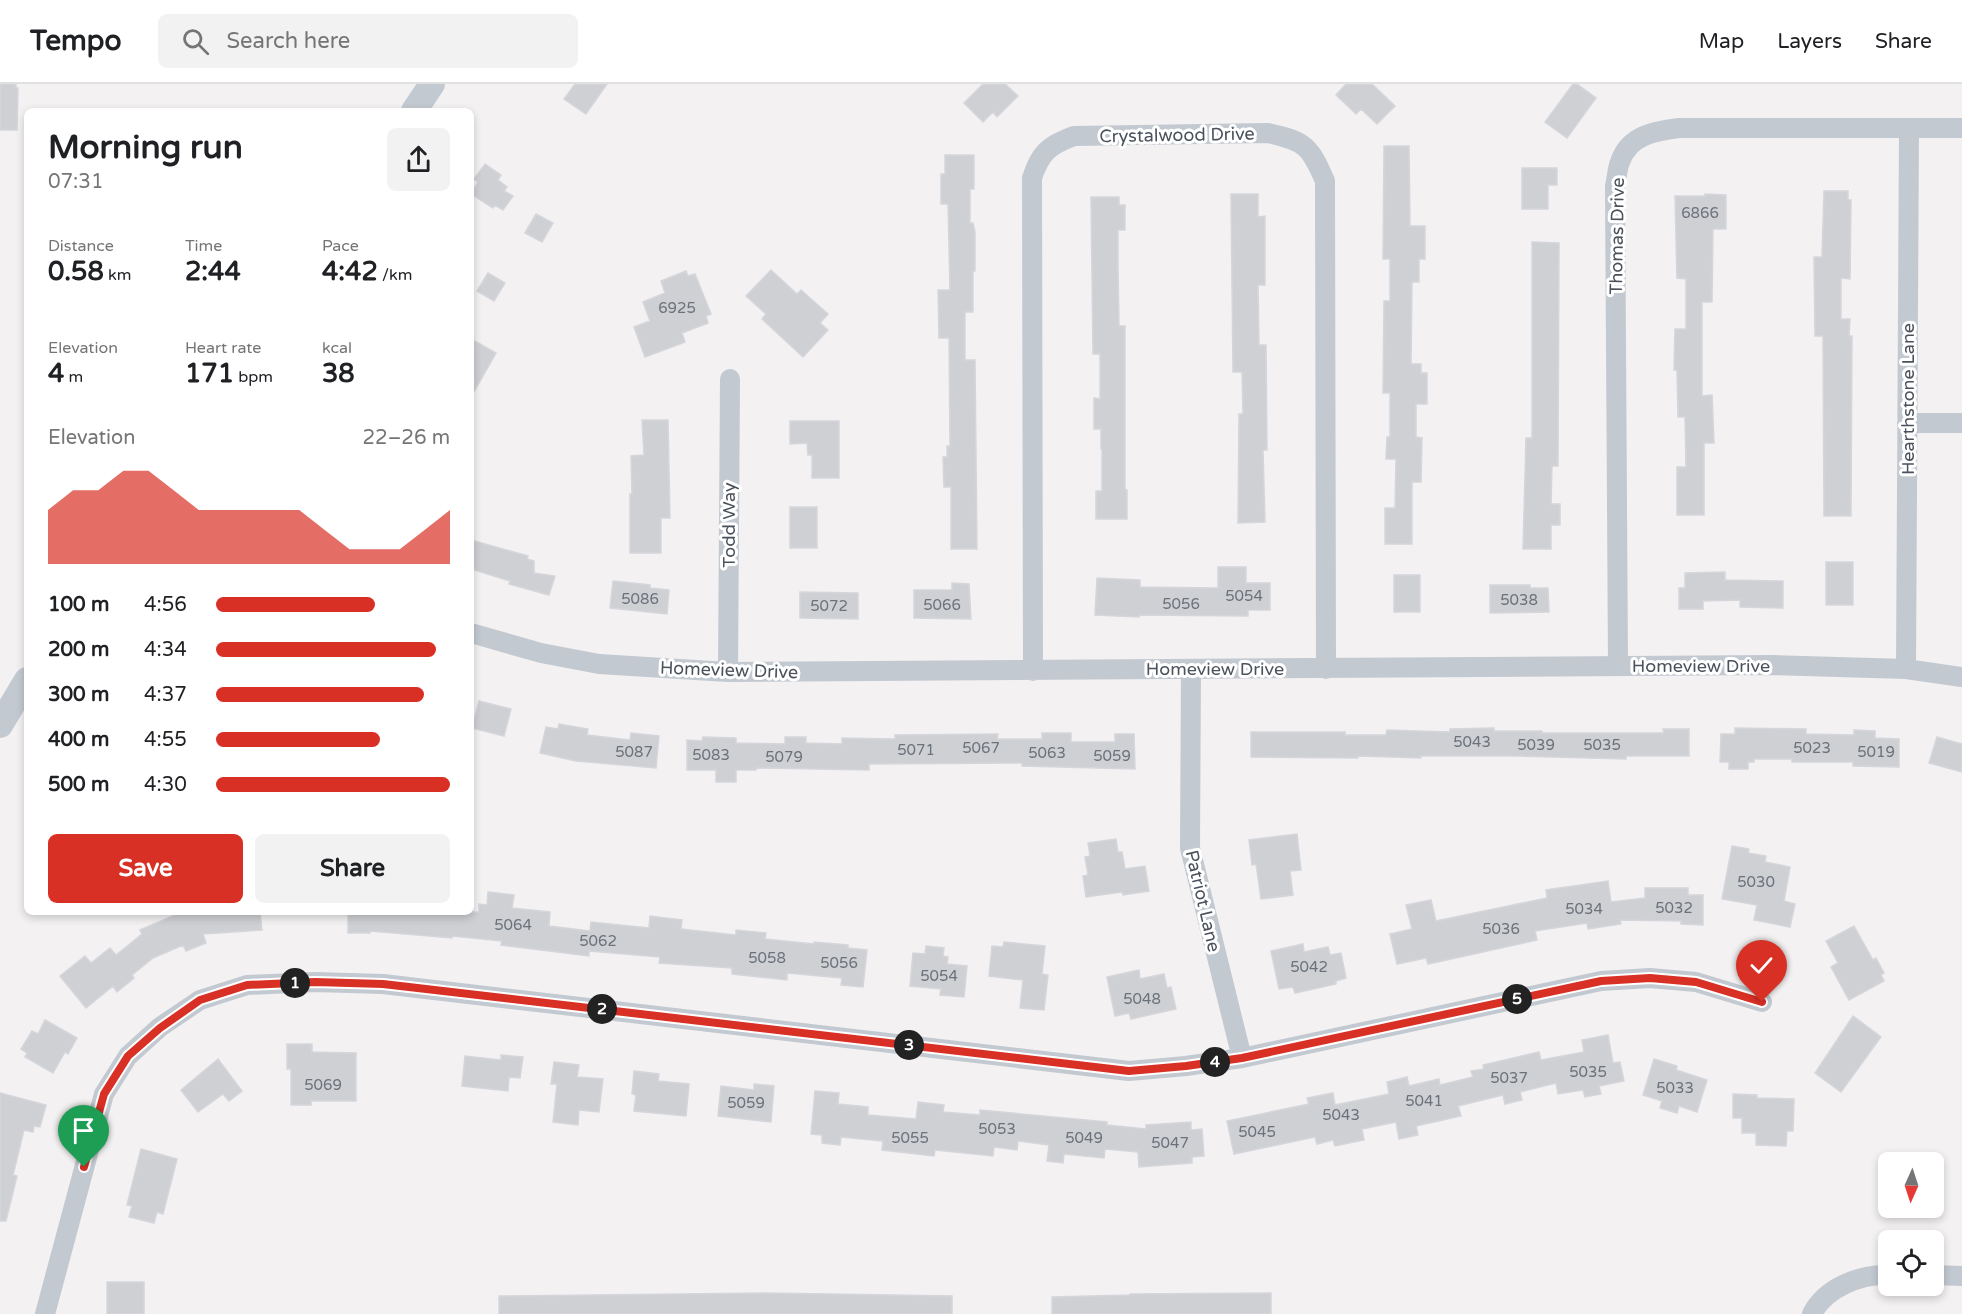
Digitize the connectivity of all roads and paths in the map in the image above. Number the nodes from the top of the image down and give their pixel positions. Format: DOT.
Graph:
graph roads {
  1 [pos="432,84"];
  2 [pos="416,108"];
  3 [pos="1909,128"];
  4 [pos="1962,128"];
  5 [pos="730,379"];
  6 [pos="1908,423"];
  7 [pos="1962,423"];
  8 [pos="474,634"];
  9 [pos="1618,666"];
  10 [pos="1191,669"];
  11 [pos="1326,669"];
  12 [pos="1906,669"];
  13 [pos="1033,671"];
  14 [pos="728,672"];
  15 [pos="1962,677"];
  16 [pos="24,685"];
  17 [pos="0,725"];
  18 [pos="1762,1002"];
  19 [pos="1242,1058"];
  20 [pos="1944,1275"];
  21 [pos="1878,1276"];
  22 [pos="1962,1276"];
  23 [pos="45,1314"];
  24 [pos="1812,1314"];
  1 -- 2 [label="street"];
  3 -- 4 [label="street, Thomas Drive"];
  3 -- 6 [label="street, Hearthstone Lane"];
  3 -- 9 [label="street, Thomas Drive"];
  5 -- 14 [label="street, Todd Way"];
  6 -- 7 [label="street"];
  6 -- 12 [label="street, Hearthstone Lane"];
  8 -- 14 [label="street, Homeview Drive"];
  9 -- 11 [label="street, Homeview Drive"];
  9 -- 12 [label="street, Homeview Drive"];
  10 -- 11 [label="street, Homeview Drive"];
  10 -- 13 [label="street, Homeview Drive"];
  10 -- 19 [label="street, Patriot Lane"];
  11 -- 13 [label="street, Crystalwood Drive"];
  12 -- 15 [label="street, Homeview Drive"];
  13 -- 14 [label="street, Homeview Drive"];
  16 -- 17 [label="street"];
  18 -- 19 [label="street"];
  19 -- 23 [label="street"];
  20 -- 22 [label="street"];
  21 -- 24 [label="street"];
}
